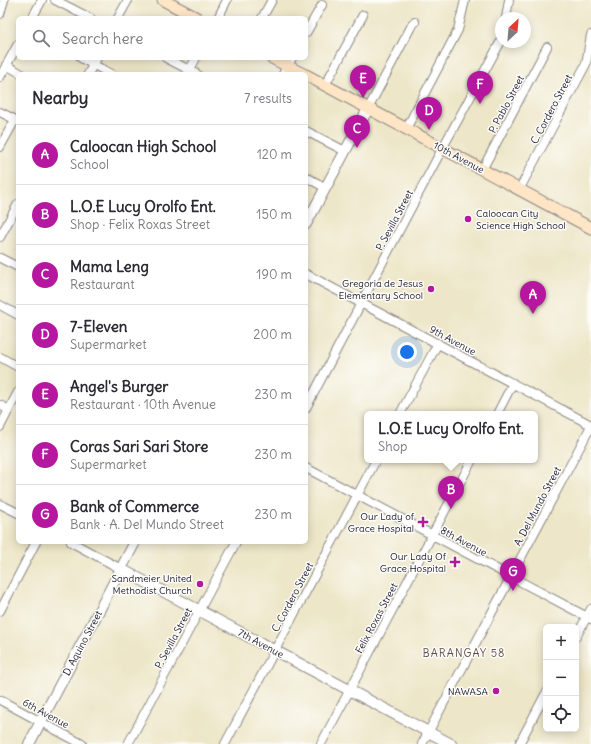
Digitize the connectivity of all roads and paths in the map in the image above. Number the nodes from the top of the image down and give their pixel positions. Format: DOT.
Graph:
graph roads {
  1 [pos="4,0"];
  2 [pos="42,0"];
  3 [pos="55,0"];
  4 [pos="128,0"];
  5 [pos="163,0"];
  6 [pos="227,0"];
  7 [pos="272,0"];
  8 [pos="465,0"];
  9 [pos="509,0"];
  10 [pos="322,5"];
  11 [pos="507,12"];
  12 [pos="0,14"];
  13 [pos="363,15"];
  14 [pos="33,16"];
  15 [pos="86,16"];
  16 [pos="119,16"];
  17 [pos="193,16"];
  18 [pos="219,16"];
  19 [pos="263,16"];
  20 [pos="415,22"];
  21 [pos="308,30"];
  22 [pos="591,35"];
  23 [pos="547,47"];
  24 [pos="16,48"];
  25 [pos="497,48"];
  26 [pos="169,60"];
  27 [pos="195,60"];
  28 [pos="276,60"];
  29 [pos="95,61"];
  30 [pos="6,65"];
  31 [pos="288,66"];
  32 [pos="18,72"];
  33 [pos="89,72"];
  34 [pos="109,72"];
  35 [pos="189,72"];
  36 [pos="191,72"];
  37 [pos="299,72"];
  38 [pos="0,77"];
  39 [pos="308,77"];
  40 [pos="325,85"];
  41 [pos="368,109"];
  42 [pos="0,112"];
  43 [pos="16,121"];
  44 [pos="406,129"];
  45 [pos="308,132"];
  46 [pos="0,147"];
  47 [pos="442,149"];
  48 [pos="345,151"];
  49 [pos="482,170"];
  50 [pos="308,178"];
  51 [pos="326,188"];
  52 [pos="519,190"];
  53 [pos="15,218"];
  54 [pos="308,220"];
  55 [pos="591,228"];
  56 [pos="0,237"];
  57 [pos="0,258"];
  58 [pos="16,266"];
  59 [pos="308,275"];
  60 [pos="362,303"];
  61 [pos="0,305"];
  62 [pos="16,314"];
  63 [pos="438,343"];
  64 [pos="0,357"];
  65 [pos="16,365"];
  66 [pos="513,383"];
  67 [pos="16,396"];
  68 [pos="308,404"];
  69 [pos="0,405"];
  70 [pos="9,410"];
  71 [pos="402,411"];
  72 [pos="499,411"];
  73 [pos="591,425"];
  74 [pos="0,427"];
  75 [pos="374,463"];
  76 [pos="470,463"];
  77 [pos="308,469"];
  78 [pos="357,495"];
  79 [pos="0,504"];
  80 [pos="16,512"];
  81 [pos="432,535"];
  82 [pos="35,544"];
  83 [pos="75,544"];
  84 [pos="134,544"];
  85 [pos="235,544"];
  86 [pos="121,569"];
  87 [pos="511,577"];
  88 [pos="591,609"];
  89 [pos="200,610"];
  90 [pos="0,611"];
  91 [pos="589,618"];
  92 [pos="579,633"];
  93 [pos="275,650"];
  94 [pos="349,690"];
  95 [pos="544,696"];
  96 [pos="0,700"];
  97 [pos="40,722"];
  98 [pos="429,732"];
  99 [pos="29,744"];
  100 [pos="82,744"];
  101 [pos="128,744"];
  102 [pos="225,744"];
  103 [pos="320,744"];
  104 [pos="422,744"];
  105 [pos="451,744"];
  106 [pos="519,744"];
  1 -- 12 [label="street"];
  2 -- 14 [label="street"];
  3 -- 15 [label="street"];
  4 -- 16 [label="street"];
  5 -- 17 [label="main road"];
  6 -- 18 [label="street"];
  7 -- 19 [label="street"];
  8 -- 44 [label="street"];
  9 -- 11 [label="street"];
  10 -- 21 [label="street"];
  13 -- 40 [label="street"];
  20 -- 41 [label="street"];
  22 -- 52 [label="street, C. Cordero Street"];
  23 -- 49 [label="street, P. Pablo Street"];
  24 -- 30 [label="street"];
  25 -- 47 [label="street, P. Sevilla Street"];
  26 -- 35 [label="street"];
  27 -- 36 [label="street"];
  28 -- 31 [label="main road"];
  29 -- 33 [label="street"];
  29 -- 34 [label="street"];
  30 -- 32 [label="street"];
  30 -- 38 [label="street"];
  31 -- 37 [label="main road"];
  39 -- 40 [label="main road, 10th Avenue"];
  40 -- 41 [label="main road, 10th Avenue"];
  41 -- 44 [label="main road, 10th Avenue"];
  41 -- 48 [label="street"];
  42 -- 43 [label="street"];
  43 -- 46 [label="street"];
  44 -- 47 [label="main road, 10th Avenue"];
  45 -- 48 [label="street"];
  47 -- 49 [label="main road, 10th Avenue"];
  47 -- 60 [label="street, P. Sevilla Street"];
  48 -- 51 [label="street"];
  49 -- 52 [label="main road, 10th Avenue"];
  50 -- 51 [label="street"];
  51 -- 54 [label="street"];
  52 -- 55 [label="main road, 10th Avenue"];
  53 -- 56 [label="street"];
  57 -- 58 [label="street"];
  59 -- 60 [label="street, 9th Avenue"];
  60 -- 63 [label="street, 9th Avenue"];
  60 -- 68 [label="street, P. Sevilla Street"];
  61 -- 62 [label="street"];
  63 -- 66 [label="street, 9th Avenue"];
  63 -- 71 [label="street"];
  64 -- 65 [label="street"];
  66 -- 72 [label="street"];
  66 -- 73 [label="street, 9th Avenue"];
  67 -- 70 [label="street"];
  69 -- 70 [label="street"];
  70 -- 74 [label="street"];
  73 -- 87 [label="street, A. Del Mundo Street"];
  75 -- 78 [label="street, C. Cordero Street"];
  76 -- 81 [label="street, Felix Roxas Street"];
  77 -- 78 [label="street, 8th Avenue"];
  78 -- 81 [label="street, 8th Avenue"];
  78 -- 93 [label="street, C. Cordero Street"];
  79 -- 80 [label="street"];
  81 -- 87 [label="street, 8th Avenue"];
  81 -- 94 [label="street, Felix Roxas Street"];
  82 -- 90 [label="street"];
  83 -- 86 [label="street, 7th Avenue"];
  84 -- 86 [label="street, D. Aquino Street"];
  85 -- 89 [label="street, P. Sevilla Street"];
  86 -- 89 [label="street, 7th Avenue"];
  86 -- 97 [label="street, D. Aquino Street"];
  87 -- 91 [label="street, 8th Avenue"];
  87 -- 98 [label="street, A. Del Mundo Street"];
  88 -- 91 [label="street"];
  89 -- 93 [label="street, 7th Avenue"];
  89 -- 101 [label="street, P. Sevilla Street"];
  91 -- 92 [label="street"];
  93 -- 94 [label="street, 7th Avenue"];
  93 -- 102 [label="street, C. Cordero Street"];
  94 -- 98 [label="street, 7th Avenue"];
  94 -- 103 [label="street, Felix Roxas Street"];
  95 -- 106 [label="street"];
  96 -- 97 [label="street, 6th Avenue"];
  97 -- 99 [label="street, D. Aquino Street"];
  97 -- 100 [label="street, 6th Avenue"];
  98 -- 104 [label="street, A. Del Mundo Street"];
  98 -- 105 [label="street, 7th Avenue"];
}
